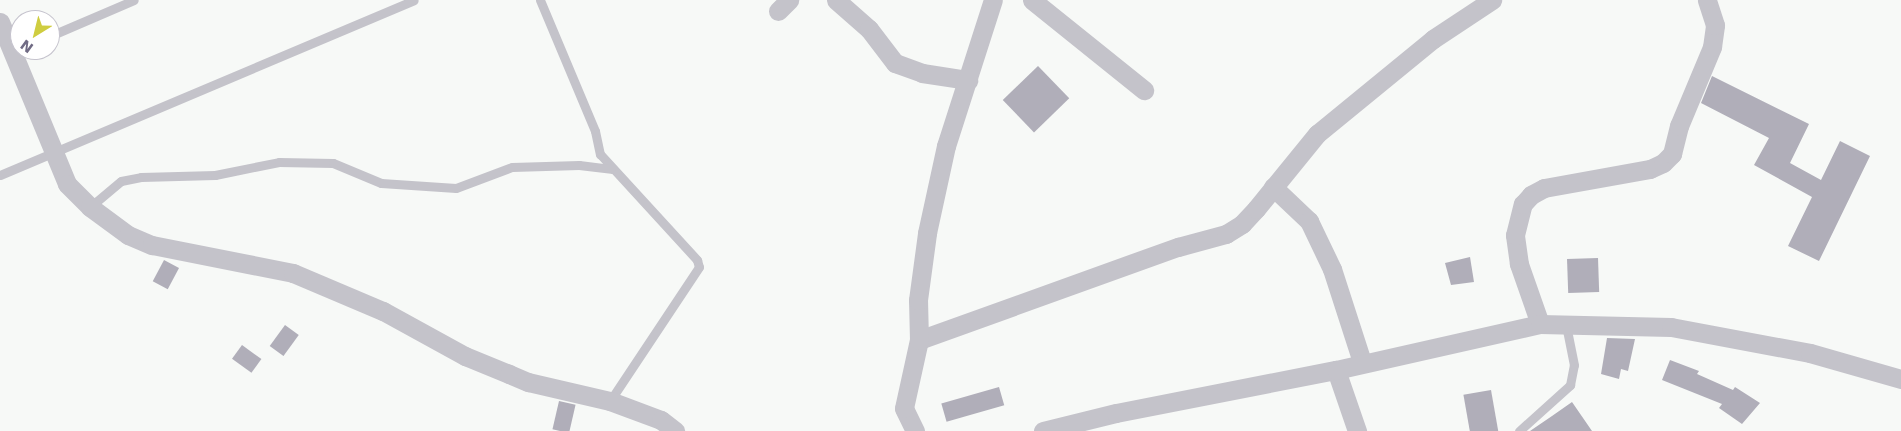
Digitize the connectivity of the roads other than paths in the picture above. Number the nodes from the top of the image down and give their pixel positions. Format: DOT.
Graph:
graph roads {
  1 [pos="134,0"];
  2 [pos="414,0"];
  3 [pos="540,0"];
  4 [pos="836,0"];
  5 [pos="993,0"];
  6 [pos="1032,0"];
  7 [pos="1492,0"];
  8 [pos="1707,0"];
  9 [pos="0,22"];
  10 [pos="60,32"];
  11 [pos="10,49"];
  12 [pos="14,60"];
  13 [pos="968,80"];
  14 [pos="1144,90"];
  15 [pos="54,152"];
  16 [pos="611,169"];
  17 [pos="0,175"];
  18 [pos="1273,187"];
  19 [pos="90,207"];
  20 [pos="1540,324"];
  21 [pos="1566,325"];
  22 [pos="918,340"];
  23 [pos="1362,362"];
  24 [pos="1336,370"];
  25 [pos="1901,379"];
  26 [pos="610,401"];
  27 [pos="675,431"];
  28 [pos="915,431"];
  29 [pos="1043,431"];
  30 [pos="1357,431"];
  31 [pos="1519,431"];
  1 -- 10 [label="lane"];
  2 -- 15 [label="lane"];
  3 -- 16 [label="lane"];
  4 -- 13 [label="street"];
  5 -- 13 [label="street"];
  6 -- 14 [label="street"];
  7 -- 18 [label="street"];
  8 -- 20 [label="street"];
  9 -- 11 [label="street"];
  12 -- 15 [label="street"];
  13 -- 22 [label="street"];
  15 -- 17 [label="lane"];
  15 -- 19 [label="street"];
  16 -- 19 [label="lane"];
  16 -- 26 [label="lane"];
  18 -- 22 [label="street"];
  18 -- 23 [label="street"];
  19 -- 26 [label="street"];
  20 -- 21 [label="street"];
  20 -- 23 [label="street"];
  21 -- 25 [label="street"];
  21 -- 31 [label="lane"];
  22 -- 28 [label="street"];
  23 -- 24 [label="street"];
  24 -- 29 [label="street"];
  24 -- 30 [label="street"];
  26 -- 27 [label="street"];
}
